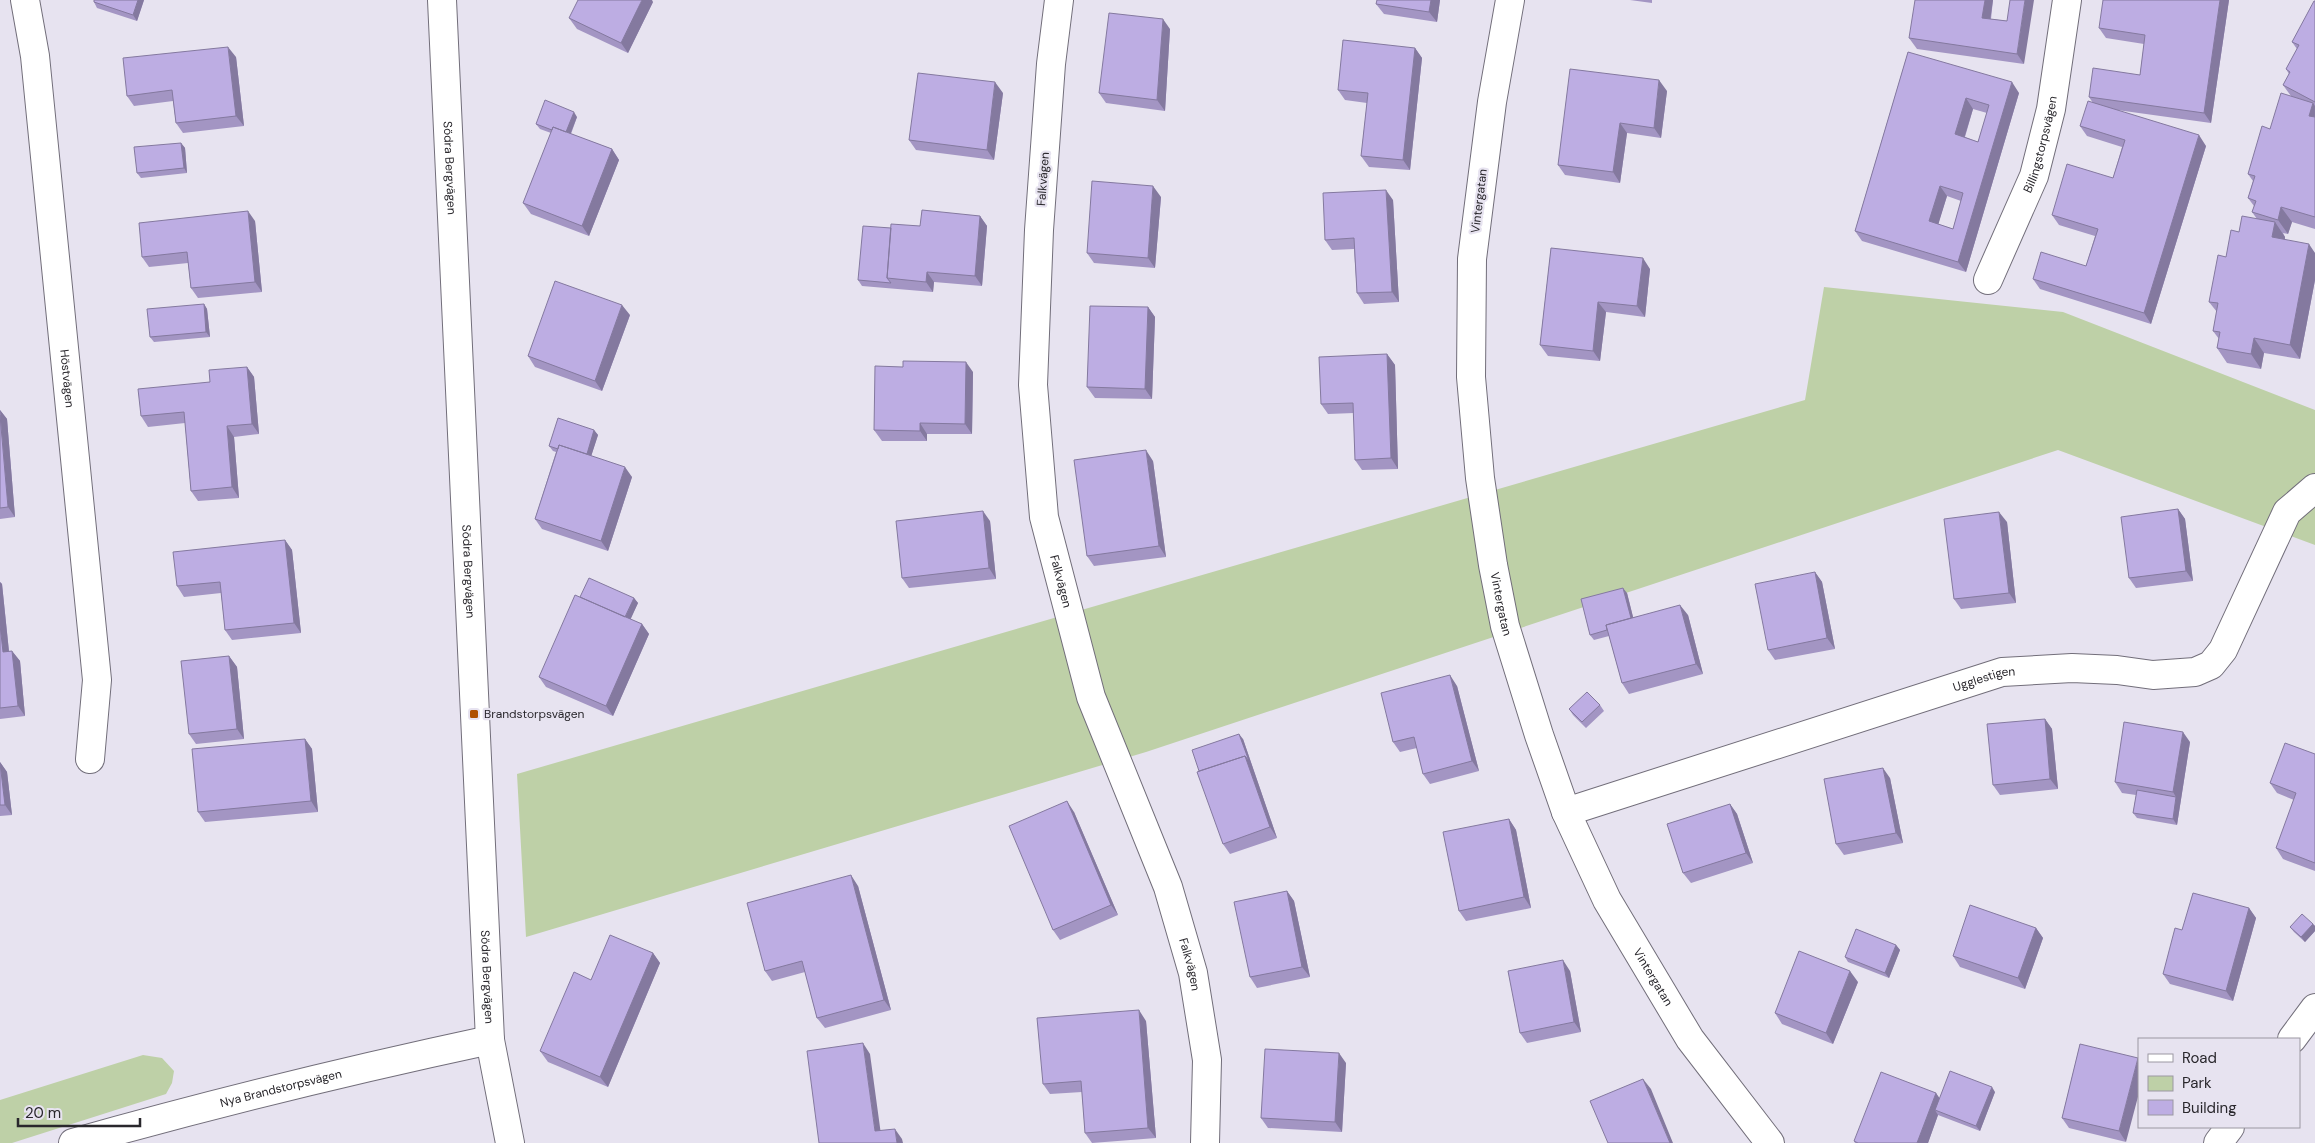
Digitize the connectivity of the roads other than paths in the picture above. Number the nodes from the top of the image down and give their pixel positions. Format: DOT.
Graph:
graph roads {
  1 [pos="25,0"];
  2 [pos="442,0"];
  3 [pos="1059,0"];
  4 [pos="1510,0"];
  5 [pos="2067,0"];
  6 [pos="1988,280"];
  7 [pos="2315,488"];
  8 [pos="90,759"];
  9 [pos="1566,812"];
  10 [pos="2315,1008"];
  11 [pos="2293,1038"];
  12 [pos="490,1040"];
  13 [pos="2229,1128"];
  14 [pos="73,1143"];
  15 [pos="510,1143"];
  16 [pos="1205,1143"];
  17 [pos="1770,1143"];
  18 [pos="2218,1143"];
  1 -- 8 [label="street, Höstvägen"];
  2 -- 12 [label="street, Södra Bergvägen"];
  3 -- 16 [label="street, Falkvägen"];
  4 -- 9 [label="street, Vintergatan"];
  5 -- 6 [label="street, Billingstorpsvägen"];
  7 -- 9 [label="street, Ugglestigen"];
  9 -- 17 [label="street, Vintergatan"];
  10 -- 11 [label="street"];
  12 -- 14 [label="street, Nya Brandstorpsvägen"];
  12 -- 15 [label="street, Södra Bergvägen"];
  13 -- 18 [label="street"];
}
